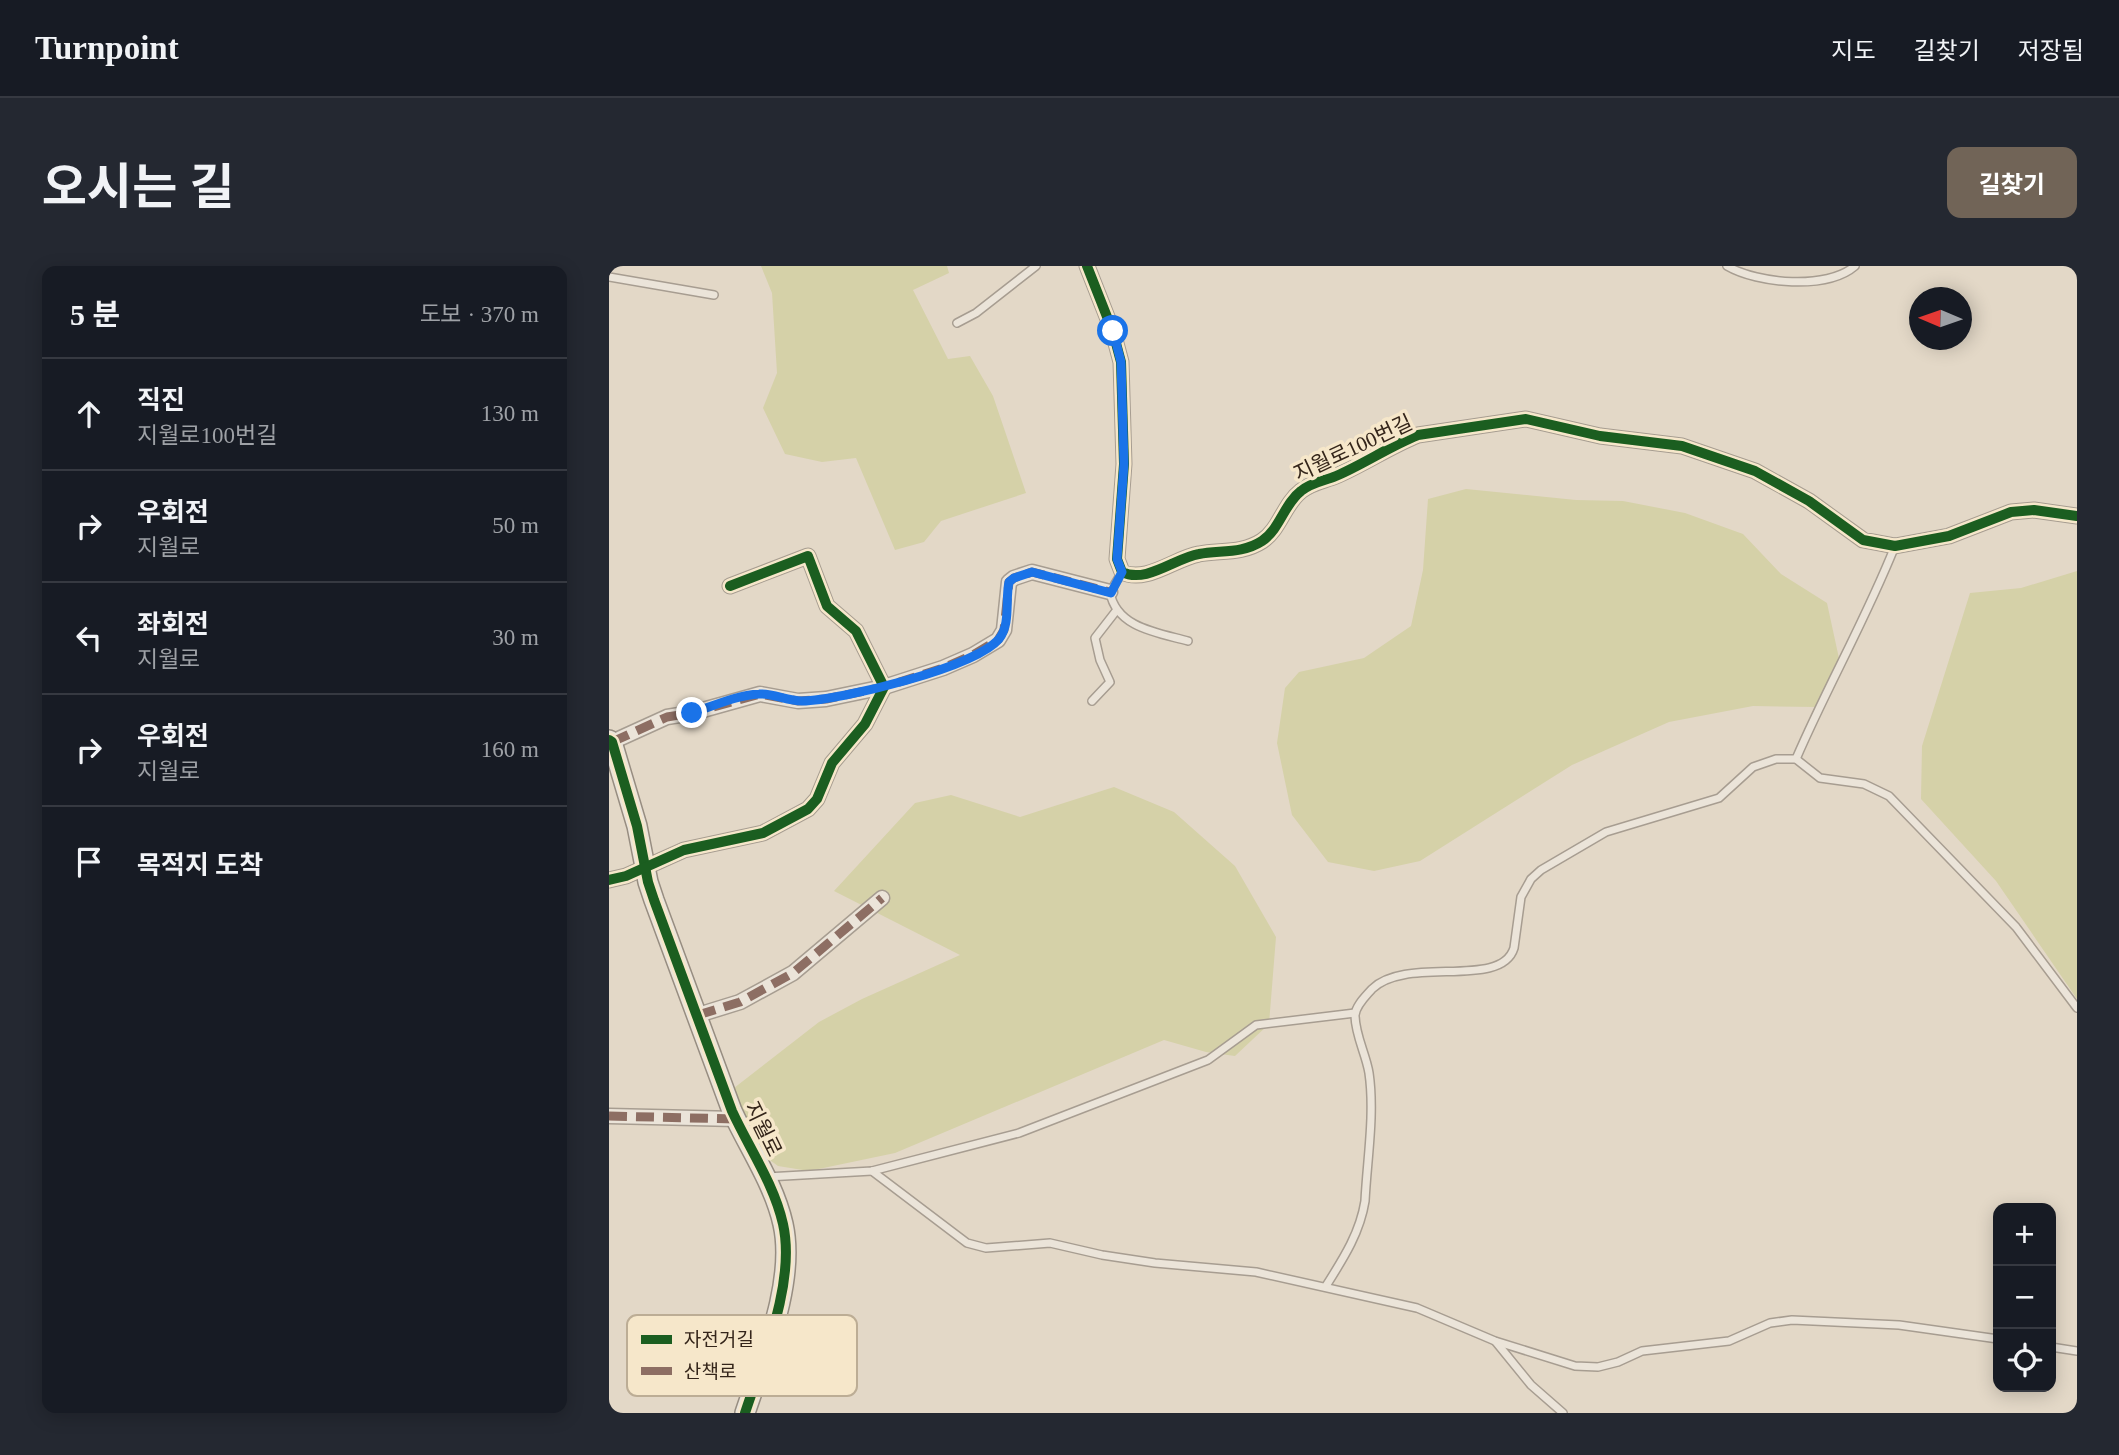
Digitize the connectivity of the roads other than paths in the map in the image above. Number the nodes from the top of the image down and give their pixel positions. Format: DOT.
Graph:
graph roads {
  1 [pos="1036,266"];
  2 [pos="1087,266"];
  3 [pos="1727,266"];
  4 [pos="1855,266"];
  5 [pos="609,277"];
  6 [pos="714,295"];
  7 [pos="957,323"];
  8 [pos="2077,516"];
  9 [pos="1895,546"];
  10 [pos="1122,572"];
  11 [pos="730,586"];
  12 [pos="1111,593"];
  13 [pos="1116,611"];
  14 [pos="1188,642"];
  15 [pos="884,687"];
  16 [pos="1092,701"];
  17 [pos="610,741"];
  18 [pos="1796,759"];
  19 [pos="645,866"];
  20 [pos="609,880"];
  21 [pos="881,898"];
  22 [pos="2077,1008"];
  23 [pos="1355,1013"];
  24 [pos="698,1015"];
  25 [pos="609,1116"];
  26 [pos="736,1119"];
  27 [pos="872,1171"];
  28 [pos="766,1177"];
  29 [pos="1326,1286"];
  30 [pos="774,1315"];
  31 [pos="1993,1338"];
  32 [pos="1495,1341"];
  33 [pos="2056,1348"];
  34 [pos="2077,1351"];
  35 [pos="750,1396"];
  36 [pos="745,1413"];
  37 [pos="1563,1413"];
  1 -- 7 [label="lane"];
  2 -- 10 [label="street"];
  3 -- 4 [label="lane"];
  5 -- 6 [label="lane"];
  8 -- 9 [label="street, 지월로100번길"];
  9 -- 10 [label="street, 지월로100번길"];
  9 -- 18 [label="lane"];
  10 -- 12 [label="lane"];
  11 -- 15 [label="street"];
  12 -- 13 [label="lane"];
  12 -- 15 [label="street, 지월로"];
  13 -- 14 [label="lane"];
  13 -- 16 [label="lane"];
  15 -- 17 [label="street, 지월로"];
  15 -- 19 [label="street"];
  17 -- 19 [label="street, 지월로"];
  18 -- 22 [label="lane"];
  18 -- 23 [label="lane"];
  19 -- 20 [label="street"];
  19 -- 24 [label="street, 지월로"];
  21 -- 24 [label="street"];
  23 -- 27 [label="lane"];
  23 -- 29 [label="lane"];
  24 -- 26 [label="street, 지월로"];
  25 -- 26 [label="street"];
  26 -- 28 [label="street, 지월로"];
  27 -- 28 [label="lane"];
  27 -- 29 [label="lane"];
  28 -- 30 [label="street, 지월로"];
  29 -- 32 [label="lane"];
  31 -- 32 [label="lane"];
  32 -- 37 [label="lane"];
  33 -- 34 [label="lane"];
  35 -- 36 [label="street, 지월로"];
}
